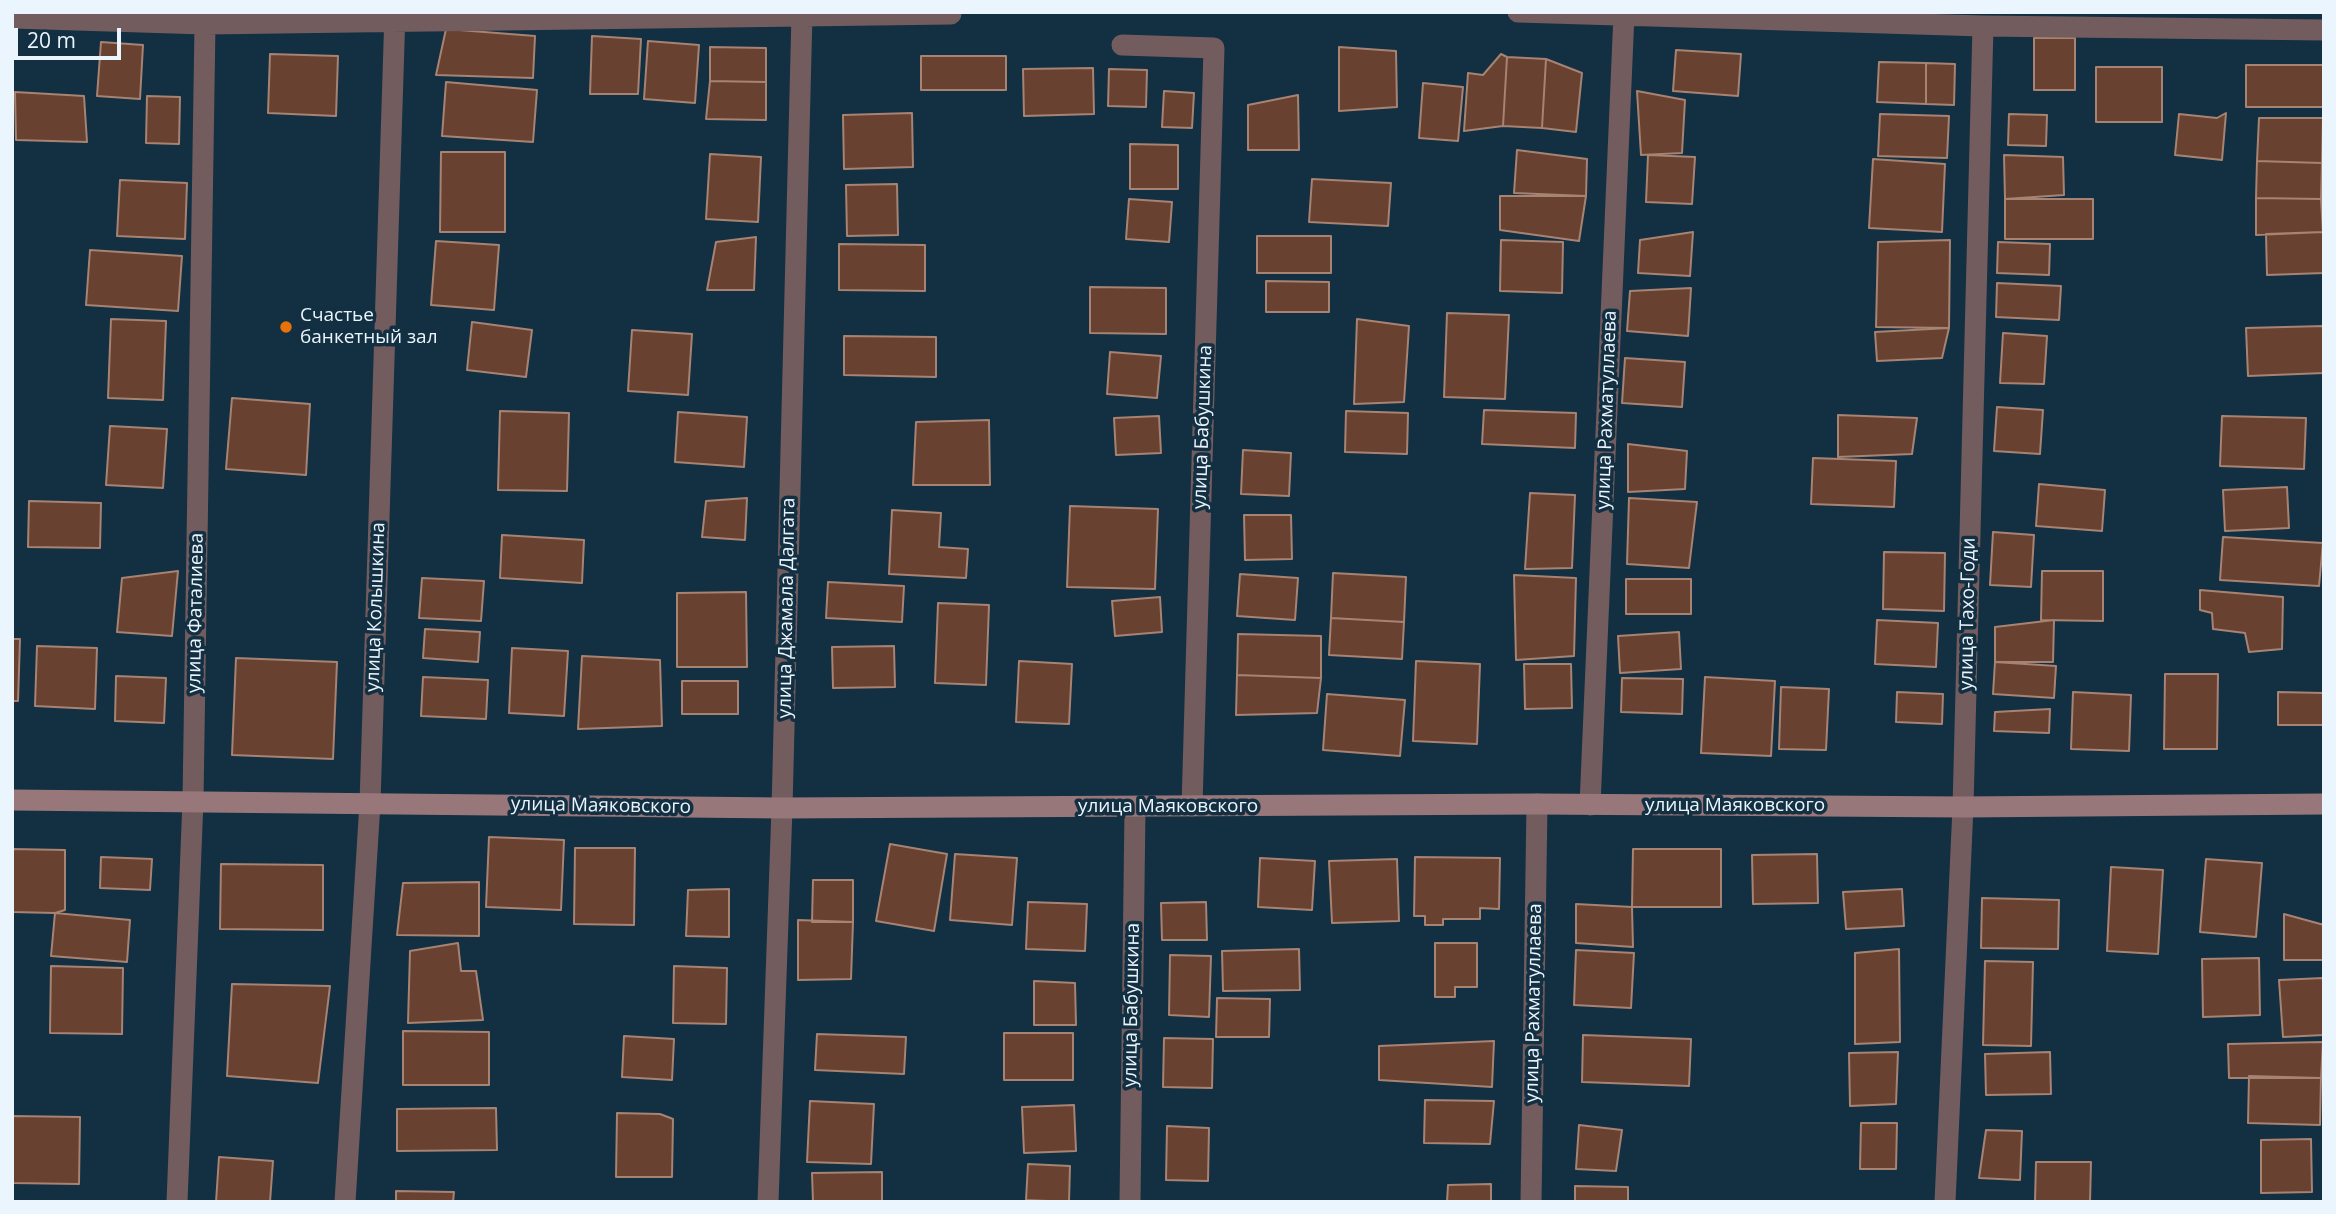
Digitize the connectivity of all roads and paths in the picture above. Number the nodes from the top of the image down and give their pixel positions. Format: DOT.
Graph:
graph roads {
  1 [pos="1518,12"];
  2 [pos="802,14"];
  3 [pos="951,14"];
  4 [pos="1624,14"];
  5 [pos="395,17"];
  6 [pos="12,18"];
  7 [pos="205,24"];
  8 [pos="1983,26"];
  9 [pos="2324,30"];
  10 [pos="1122,46"];
  11 [pos="12,800"];
  12 [pos="192,800"];
  13 [pos="370,803"];
  14 [pos="1537,804"];
  15 [pos="2324,804"];
  16 [pos="1590,805"];
  17 [pos="1192,806"];
  18 [pos="1963,807"];
  19 [pos="782,808"];
  20 [pos="1135,808"];
  21 [pos="177,1202"];
  22 [pos="345,1202"];
  23 [pos="768,1202"];
  24 [pos="1130,1202"];
  25 [pos="1531,1202"];
  26 [pos="1945,1202"];
  1 -- 4 [label="street"];
  2 -- 3 [label="street"];
  2 -- 5 [label="street"];
  2 -- 19 [label="street, улица Джамала Далгата"];
  4 -- 8 [label="street"];
  4 -- 16 [label="street, улица Рахматуллаева"];
  5 -- 7 [label="street"];
  5 -- 13 [label="street, улица Колышкина"];
  6 -- 7 [label="street"];
  7 -- 12 [label="street, улица Фаталиева"];
  8 -- 9 [label="street"];
  8 -- 18 [label="street, улица Тахо-Годи"];
  10 -- 17 [label="street, улица Бабушкина"];
  11 -- 12 [label="street, улица Маяковского"];
  12 -- 13 [label="street, улица Маяковского"];
  12 -- 21 [label="street, улица Фаталиева"];
  13 -- 19 [label="street, улица Маяковского"];
  13 -- 22 [label="street, улица Колышкина"];
  14 -- 16 [label="street, улица Маяковского"];
  14 -- 17 [label="street, улица Маяковского"];
  14 -- 25 [label="street, улица Рахматуллаева"];
  15 -- 18 [label="street, улица Маяковского"];
  16 -- 18 [label="street, улица Маяковского"];
  17 -- 20 [label="street, улица Маяковского"];
  18 -- 26 [label="street, улица Тахо-Годи"];
  19 -- 20 [label="street, улица Маяковского"];
  19 -- 23 [label="street, улица Джамала Далгата"];
  20 -- 24 [label="street, улица Бабушкина"];
}
